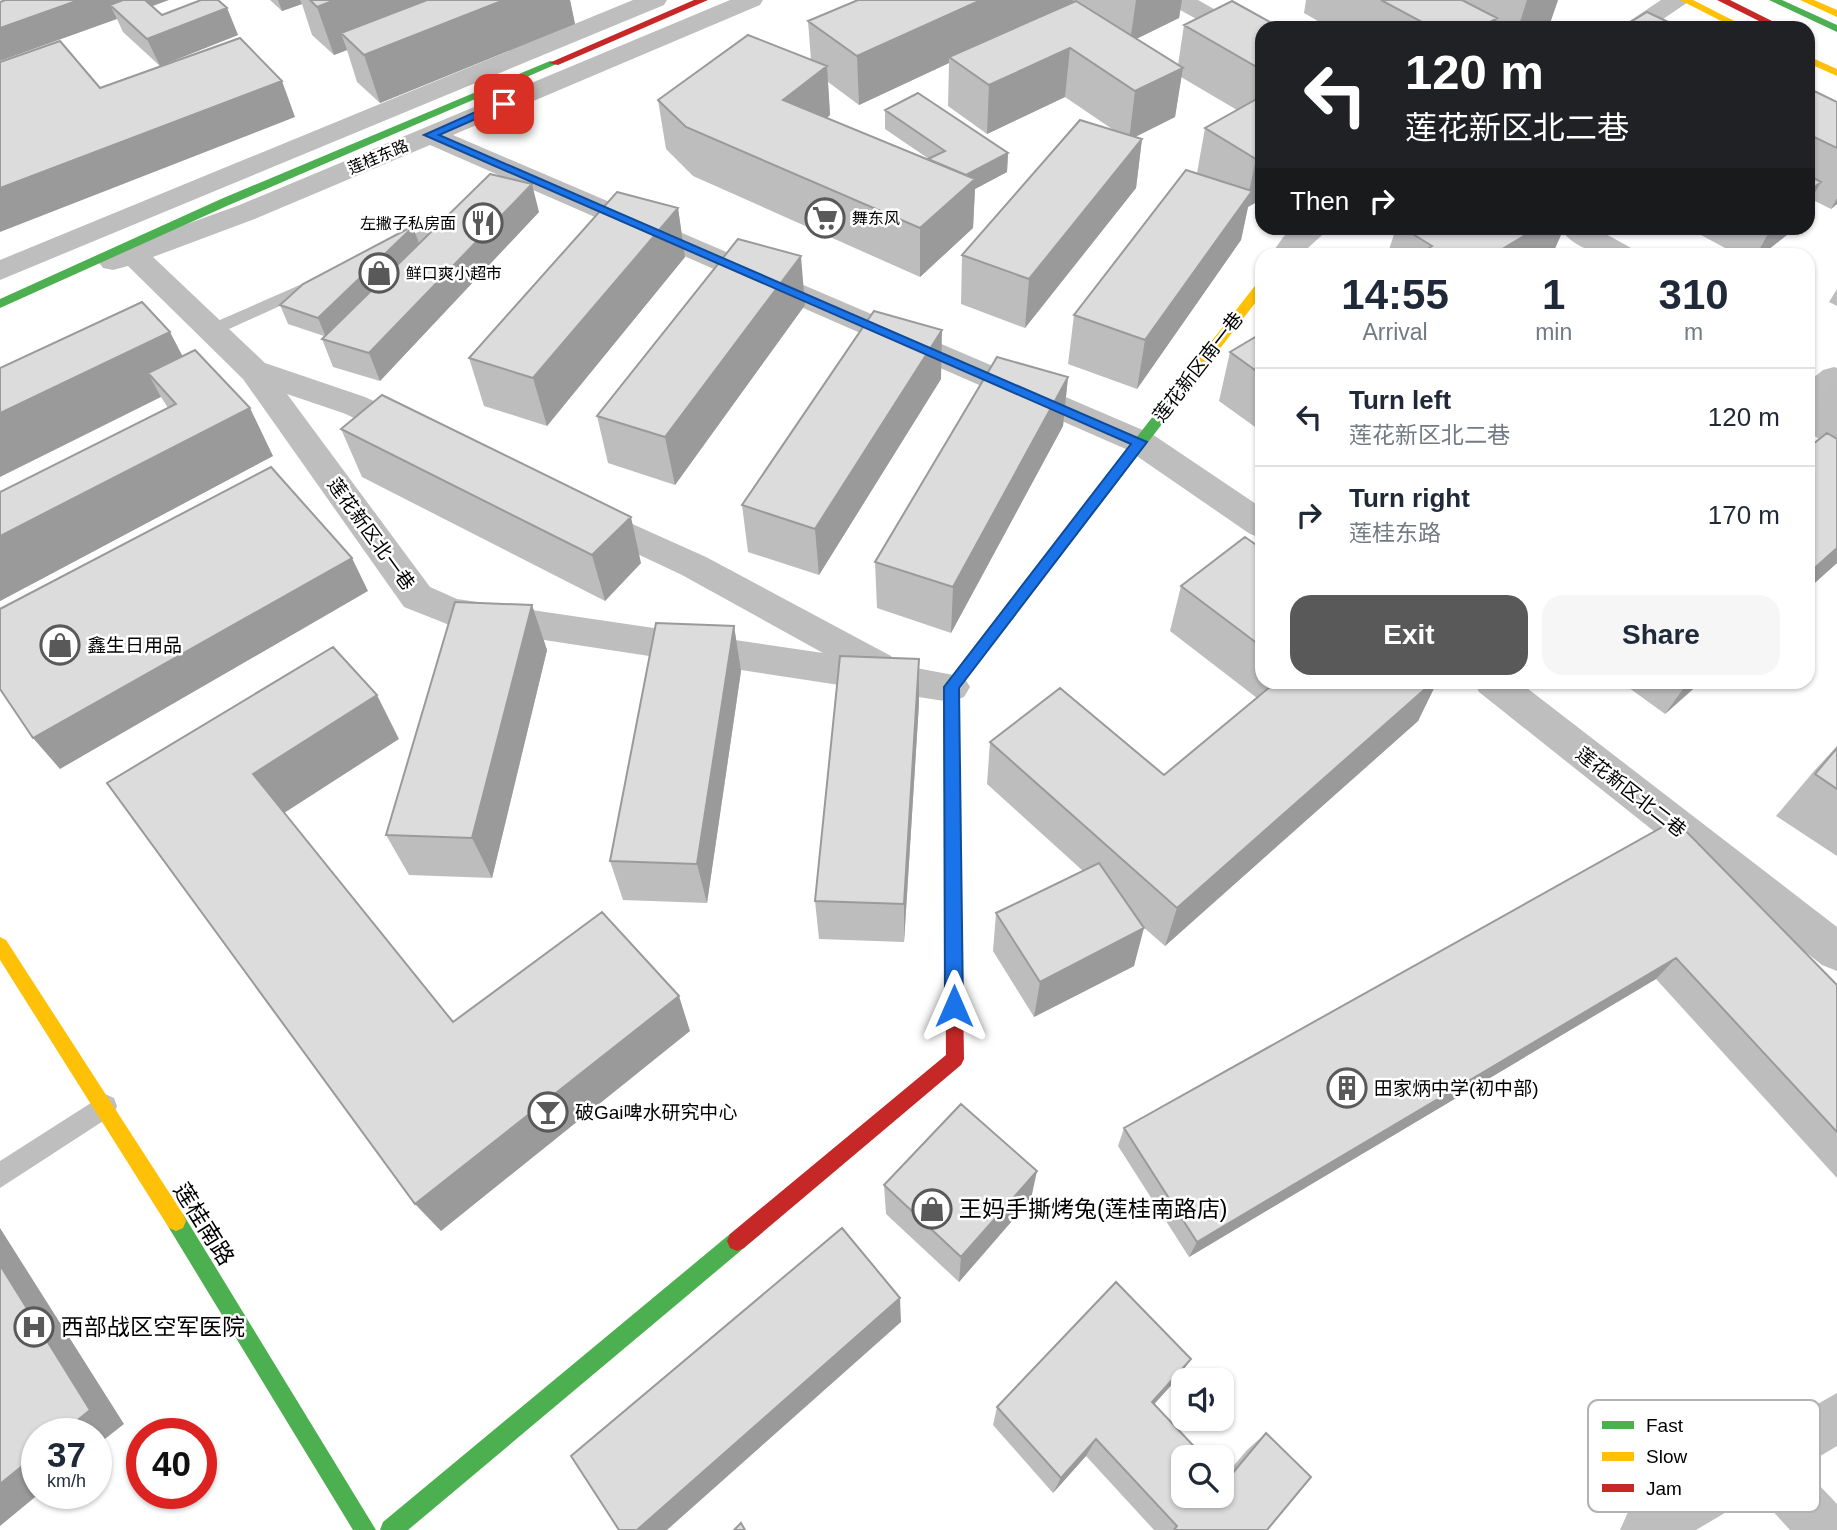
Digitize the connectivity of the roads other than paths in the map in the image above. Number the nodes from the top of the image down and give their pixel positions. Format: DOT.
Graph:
graph roads {
  1 [pos="654,0"];
  2 [pos="703,0"];
  3 [pos="751,0"];
  4 [pos="1180,0"];
  5 [pos="1679,0"];
  6 [pos="1685,0"];
  7 [pos="1721,0"];
  8 [pos="1774,0"];
  9 [pos="1805,0"];
  10 [pos="1837,14"];
  11 [pos="1644,21"];
  12 [pos="1728,21"];
  13 [pos="1766,21"];
  14 [pos="1837,29"];
  15 [pos="1255,43"];
  16 [pos="1818,45"];
  17 [pos="1837,54"];
  18 [pos="1815,62"];
  19 [pos="1837,73"];
  20 [pos="430,135"];
  21 [pos="448,223"];
  22 [pos="1305,235"];
  23 [pos="1586,235"];
  24 [pos="1290,248"];
  25 [pos="1609,248"];
  26 [pos="133,254"];
  27 [pos="373,257"];
  28 [pos="0,271"];
  29 [pos="336,274"];
  30 [pos="1255,294"];
  31 [pos="0,304"];
  32 [pos="212,330"];
  33 [pos="254,371"];
  34 [pos="1826,373"];
  35 [pos="1815,389"];
  36 [pos="1140,442"];
  37 [pos="442,447"];
  38 [pos="556,500"];
  39 [pos="1255,520"];
  40 [pos="901,679"];
  41 [pos="951,687"];
  42 [pos="1501,689"];
  43 [pos="0,945"];
  44 [pos="1837,953"];
  45 [pos="105,1106"];
  46 [pos="0,1176"];
  47 [pos="1837,1418"];
  48 [pos="1820,1428"];
  49 [pos="1677,1512"];
  50 [pos="1809,1512"];
  51 [pos="365,1530"];
  52 [pos="391,1530"];
  53 [pos="1646,1530"];
  54 [pos="1826,1530"];
  1 -- 28 [label="street"];
  2 -- 31 [label="main road"];
  3 -- 20 [label="street, 莲桂东路"];
  4 -- 15 [label="street"];
  5 -- 11 [label="street"];
  6 -- 12 [label="main road"];
  7 -- 13 [label="main road"];
  8 -- 14 [label="main road"];
  9 -- 10 [label="main road"];
  16 -- 17 [label="main road"];
  18 -- 19 [label="main road"];
  20 -- 26 [label="street, 莲桂东路"];
  20 -- 36 [label="street"];
  21 -- 27 [label="lane"];
  22 -- 24 [label="street"];
  23 -- 25 [label="street"];
  26 -- 31 [label="street, 莲桂东路"];
  26 -- 32 [label="street, 莲花新区北一巷"];
  29 -- 32 [label="lane"];
  30 -- 36 [label="main road, 莲花新区南一巷"];
  32 -- 33 [label="street, 莲花新区北一巷"];
  33 -- 37 [label="street"];
  33 -- 40 [label="street, 莲花新区北一巷"];
  34 -- 35 [label="street"];
  36 -- 39 [label="street"];
  36 -- 41 [label="main road, 莲花新区南一巷"];
  38 -- 40 [label="street"];
  40 -- 41 [label="street, 莲花新区北一巷"];
  41 -- 52 [label="main road"];
  42 -- 44 [label="street, 莲花新区北二巷"];
  43 -- 45 [label="main road, 莲桂南路"];
  45 -- 46 [label="lane"];
  45 -- 51 [label="main road, 莲桂南路"];
  47 -- 48 [label="street"];
  49 -- 53 [label="street"];
  50 -- 54 [label="street"];
}
